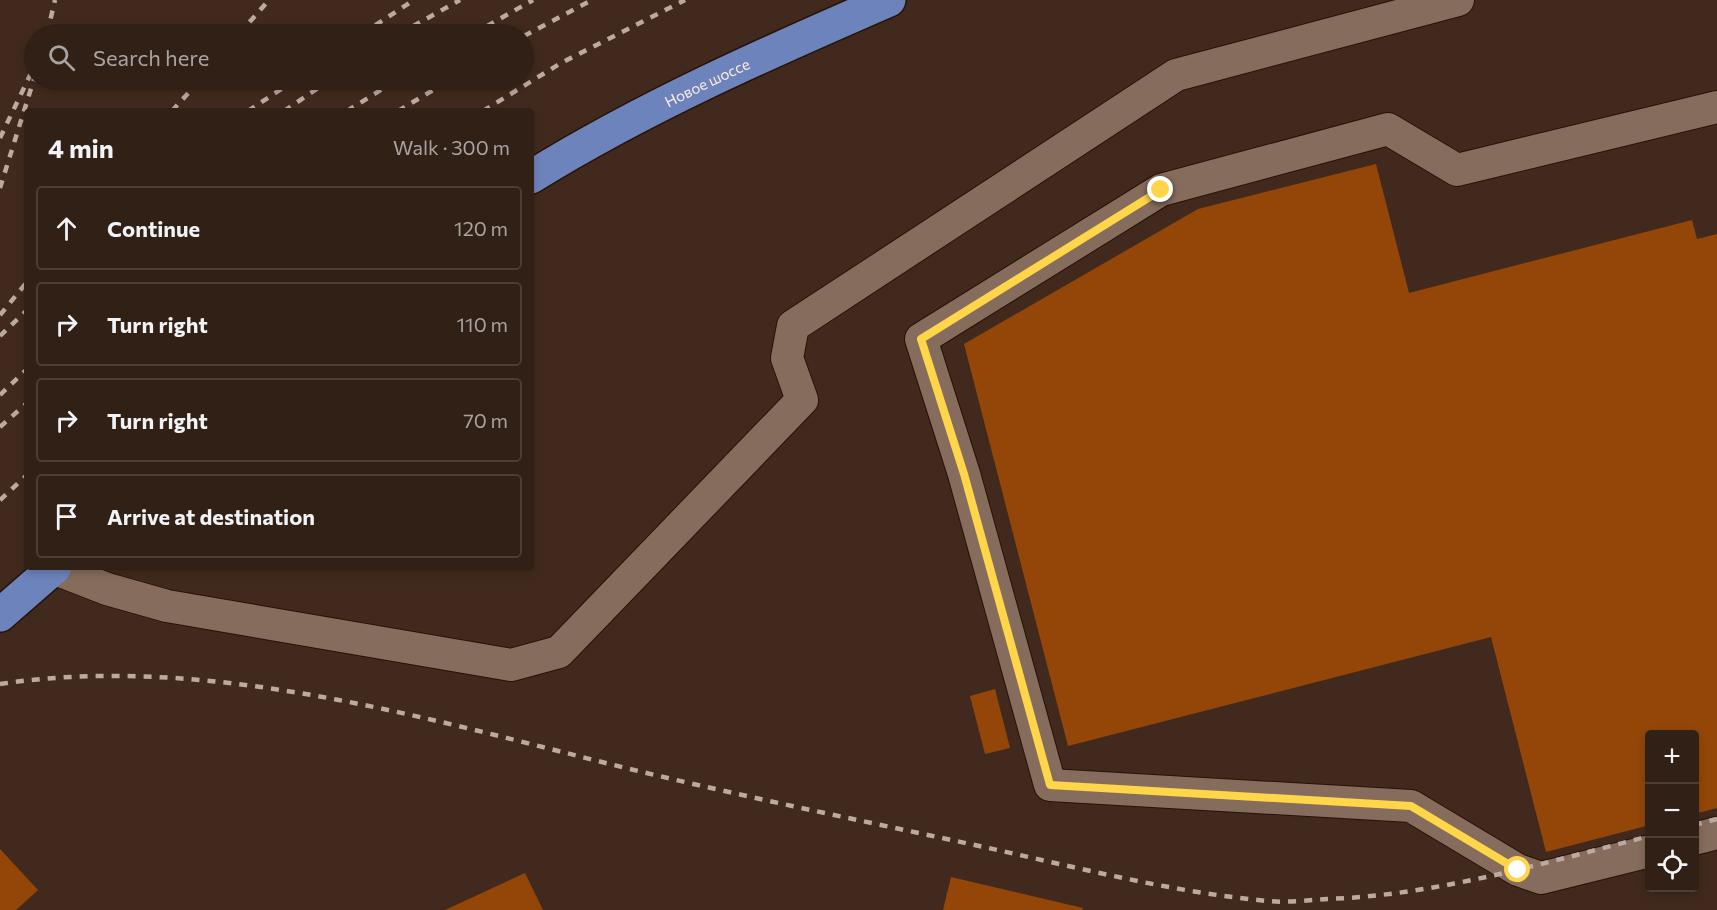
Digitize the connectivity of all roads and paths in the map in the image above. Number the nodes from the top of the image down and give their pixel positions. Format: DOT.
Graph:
graph roads {
  1 [pos="889,0"];
  2 [pos="1458,0"];
  3 [pos="1717,107"];
  4 [pos="534,175"];
  5 [pos="52,570"];
  6 [pos="59,570"];
  7 [pos="0,615"];
  8 [pos="1717,834"];
  9 [pos="1699,838"];
  10 [pos="1645,851"];
  1 -- 4 [label="main road, Новое шоссе"];
  2 -- 6 [label="lane"];
  3 -- 10 [label="lane"];
  5 -- 7 [label="main road"];
  8 -- 9 [label="lane"];
}
